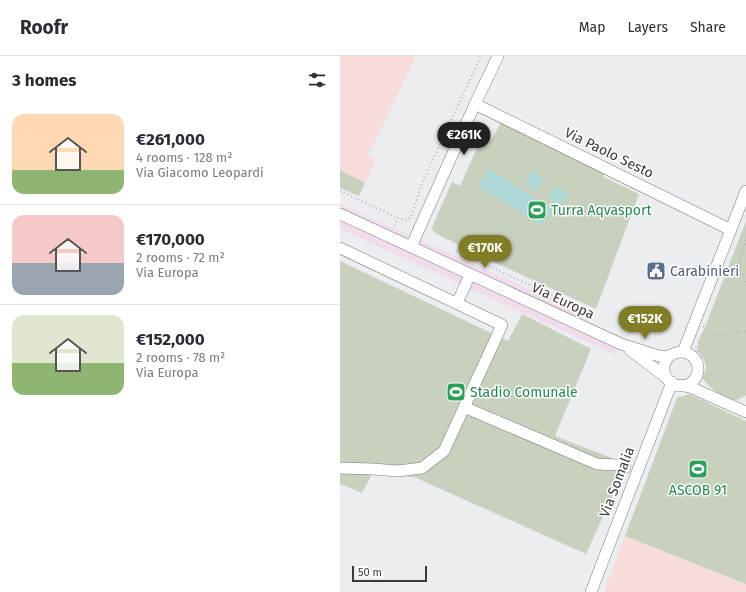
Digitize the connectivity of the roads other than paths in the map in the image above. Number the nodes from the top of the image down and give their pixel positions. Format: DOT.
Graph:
graph roads {
  1 [pos="498,56"];
  2 [pos="475,104"];
  3 [pos="746,191"];
  4 [pos="340,214"];
  5 [pos="731,230"];
  6 [pos="411,247"];
  7 [pos="340,248"];
  8 [pos="470,274"];
  9 [pos="456,303"];
  10 [pos="621,344"];
  11 [pos="683,352"];
  12 [pos="671,355"];
  13 [pos="698,372"];
  14 [pos="673,382"];
  15 [pos="706,394"];
  16 [pos="464,407"];
  17 [pos="745,409"];
  18 [pos="340,468"];
  19 [pos="625,468"];
  20 [pos="591,592"];
  1 -- 2 [label="street"];
  2 -- 5 [label="street, Via Paolo Sesto"];
  2 -- 6 [label="street"];
  3 -- 5 [label="street"];
  4 -- 6 [label="street, Via Europa"];
  5 -- 11 [label="street"];
  6 -- 8 [label="street, Via Europa"];
  7 -- 9 [label="street"];
  8 -- 9 [label="street"];
  8 -- 10 [label="street, Via Europa"];
  9 -- 16 [label="street"];
  10 -- 12 [label="street, Via Europa"];
  10 -- 14 [label="street, Via Europa"];
  11 -- 12 [label="street"];
  11 -- 13 [label="street"];
  12 -- 14 [label="street"];
  13 -- 14 [label="street"];
  13 -- 15 [label="street"];
  14 -- 15 [label="street, Via Europa"];
  14 -- 20 [label="street, Via Somalia"];
  15 -- 17 [label="street, Via Europa"];
  16 -- 18 [label="street"];
  16 -- 19 [label="street"];
}
